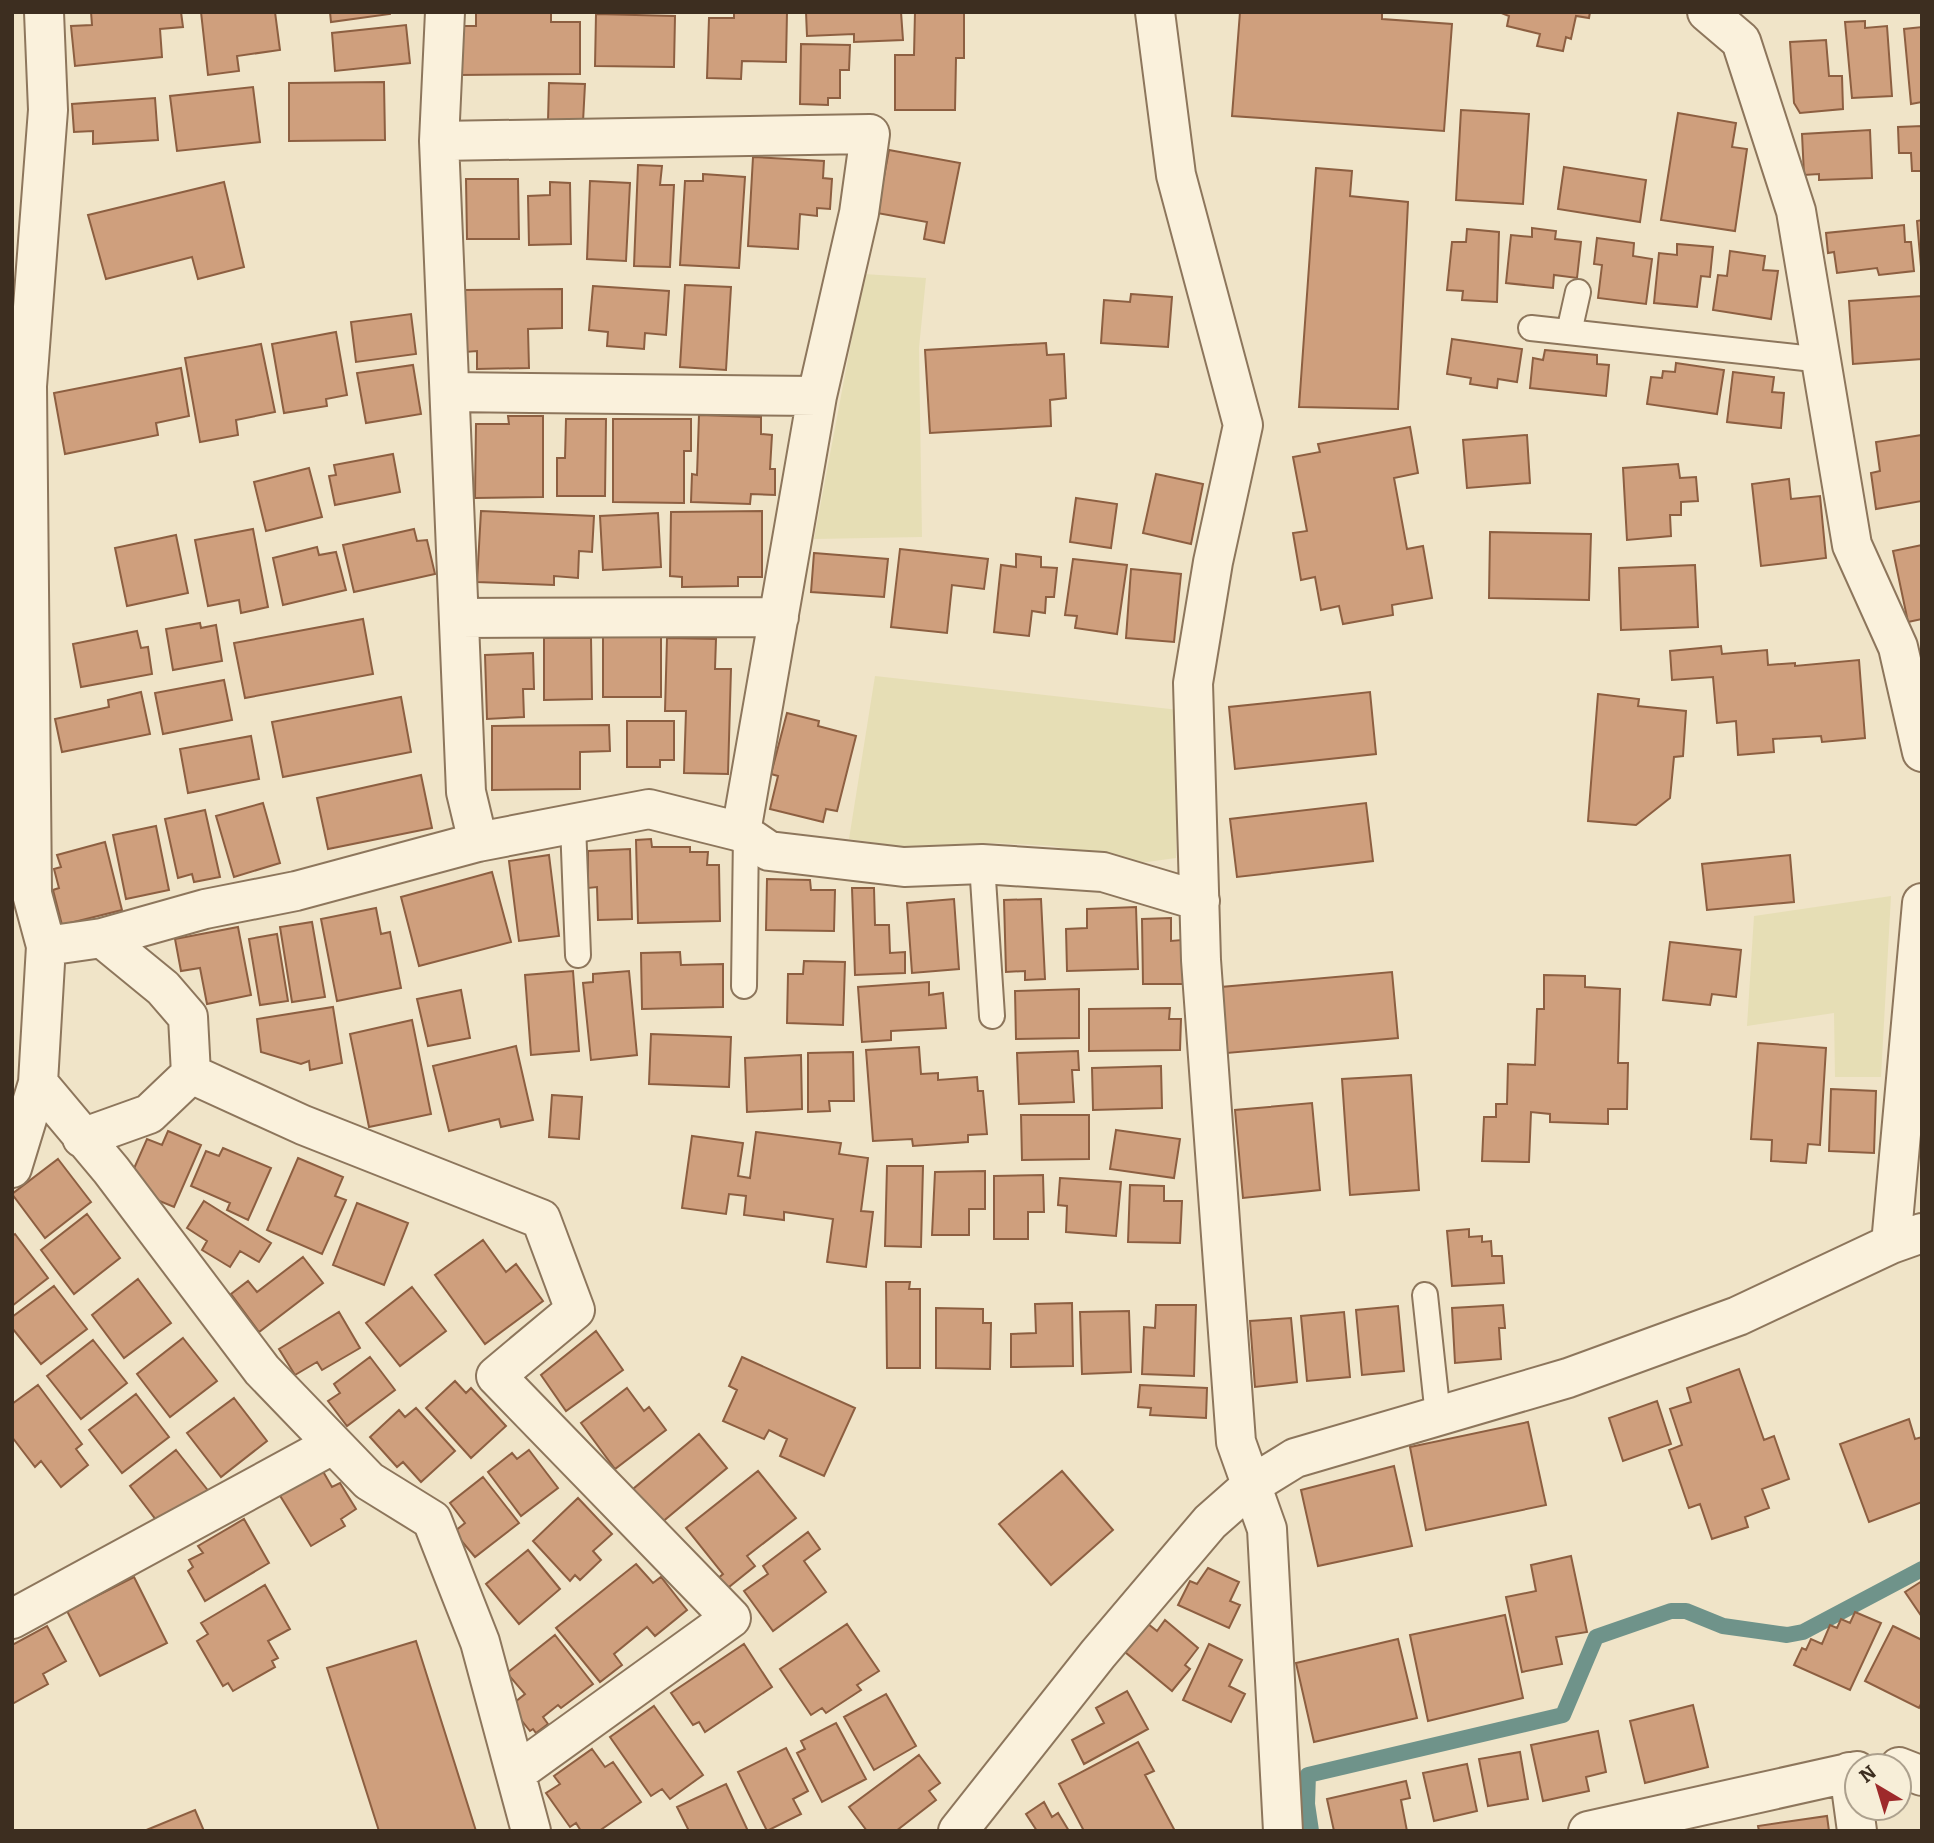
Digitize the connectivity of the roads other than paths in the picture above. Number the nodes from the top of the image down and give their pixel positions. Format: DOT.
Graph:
graph roads {
  1 [pos="44,12"];
  2 [pos="444,12"];
  3 [pos="1155,12"];
  4 [pos="1707,12"];
  5 [pos="439,141"];
  6 [pos="1577,292"];
  7 [pos="1531,328"];
  8 [pos="1569,332"];
  9 [pos="1823,360"];
  10 [pos="450,392"];
  11 [pos="817,396"];
  12 [pos="779,617"];
  13 [pos="459,618"];
  14 [pos="1922,752"];
  15 [pos="573,824"];
  16 [pos="743,833"];
  17 [pos="478,842"];
  18 [pos="982,864"];
  19 [pos="1200,901"];
  20 [pos="1921,904"];
  21 [pos="102,938"];
  22 [pos="46,946"];
  23 [pos="578,956"];
  24 [pos="744,986"];
  25 [pos="992,1016"];
  26 [pos="191,1074"];
  27 [pos="38,1083"];
  28 [pos="82,1138"];
  29 [pos="12,1168"];
  30 [pos="1907,1238"];
  31 [pos="1425,1295"];
  32 [pos="1438,1416"];
  33 [pos="332,1445"];
  34 [pos="1253,1484"];
  35 [pos="12,1619"];
  36 [pos="516,1773"];
  37 [pos="1843,1774"];
  38 [pos="531,1831"];
  39 [pos="958,1831"];
  40 [pos="1283,1831"];
  41 [pos="1588,1831"];
  1 -- 22 [label="street"];
  2 -- 5 [label="street"];
  3 -- 19 [label="street"];
  4 -- 9 [label="street"];
  5 -- 10 [label="street"];
  5 -- 11 [label="street"];
  6 -- 8 [label="lane"];
  7 -- 8 [label="lane"];
  8 -- 9 [label="lane"];
  9 -- 14 [label="street"];
  10 -- 11 [label="street"];
  10 -- 13 [label="street"];
  11 -- 12 [label="street"];
  12 -- 13 [label="street"];
  12 -- 16 [label="street"];
  13 -- 17 [label="street"];
  15 -- 16 [label="street"];
  15 -- 17 [label="street"];
  15 -- 23 [label="lane"];
  16 -- 18 [label="street"];
  16 -- 24 [label="lane"];
  17 -- 21 [label="street"];
  18 -- 19 [label="street"];
  18 -- 25 [label="lane"];
  19 -- 34 [label="street"];
  20 -- 30 [label="street"];
  21 -- 22 [label="street"];
  21 -- 26 [label="street"];
  22 -- 27 [label="street"];
  26 -- 28 [label="street"];
  26 -- 36 [label="street"];
  27 -- 28 [label="street"];
  27 -- 29 [label="street"];
  28 -- 33 [label="street"];
  30 -- 32 [label="street"];
  31 -- 32 [label="lane"];
  32 -- 34 [label="street"];
  33 -- 35 [label="street"];
  33 -- 36 [label="street"];
  34 -- 39 [label="street"];
  34 -- 40 [label="street"];
  36 -- 38 [label="street"];
  37 -- 41 [label="street"];
}
